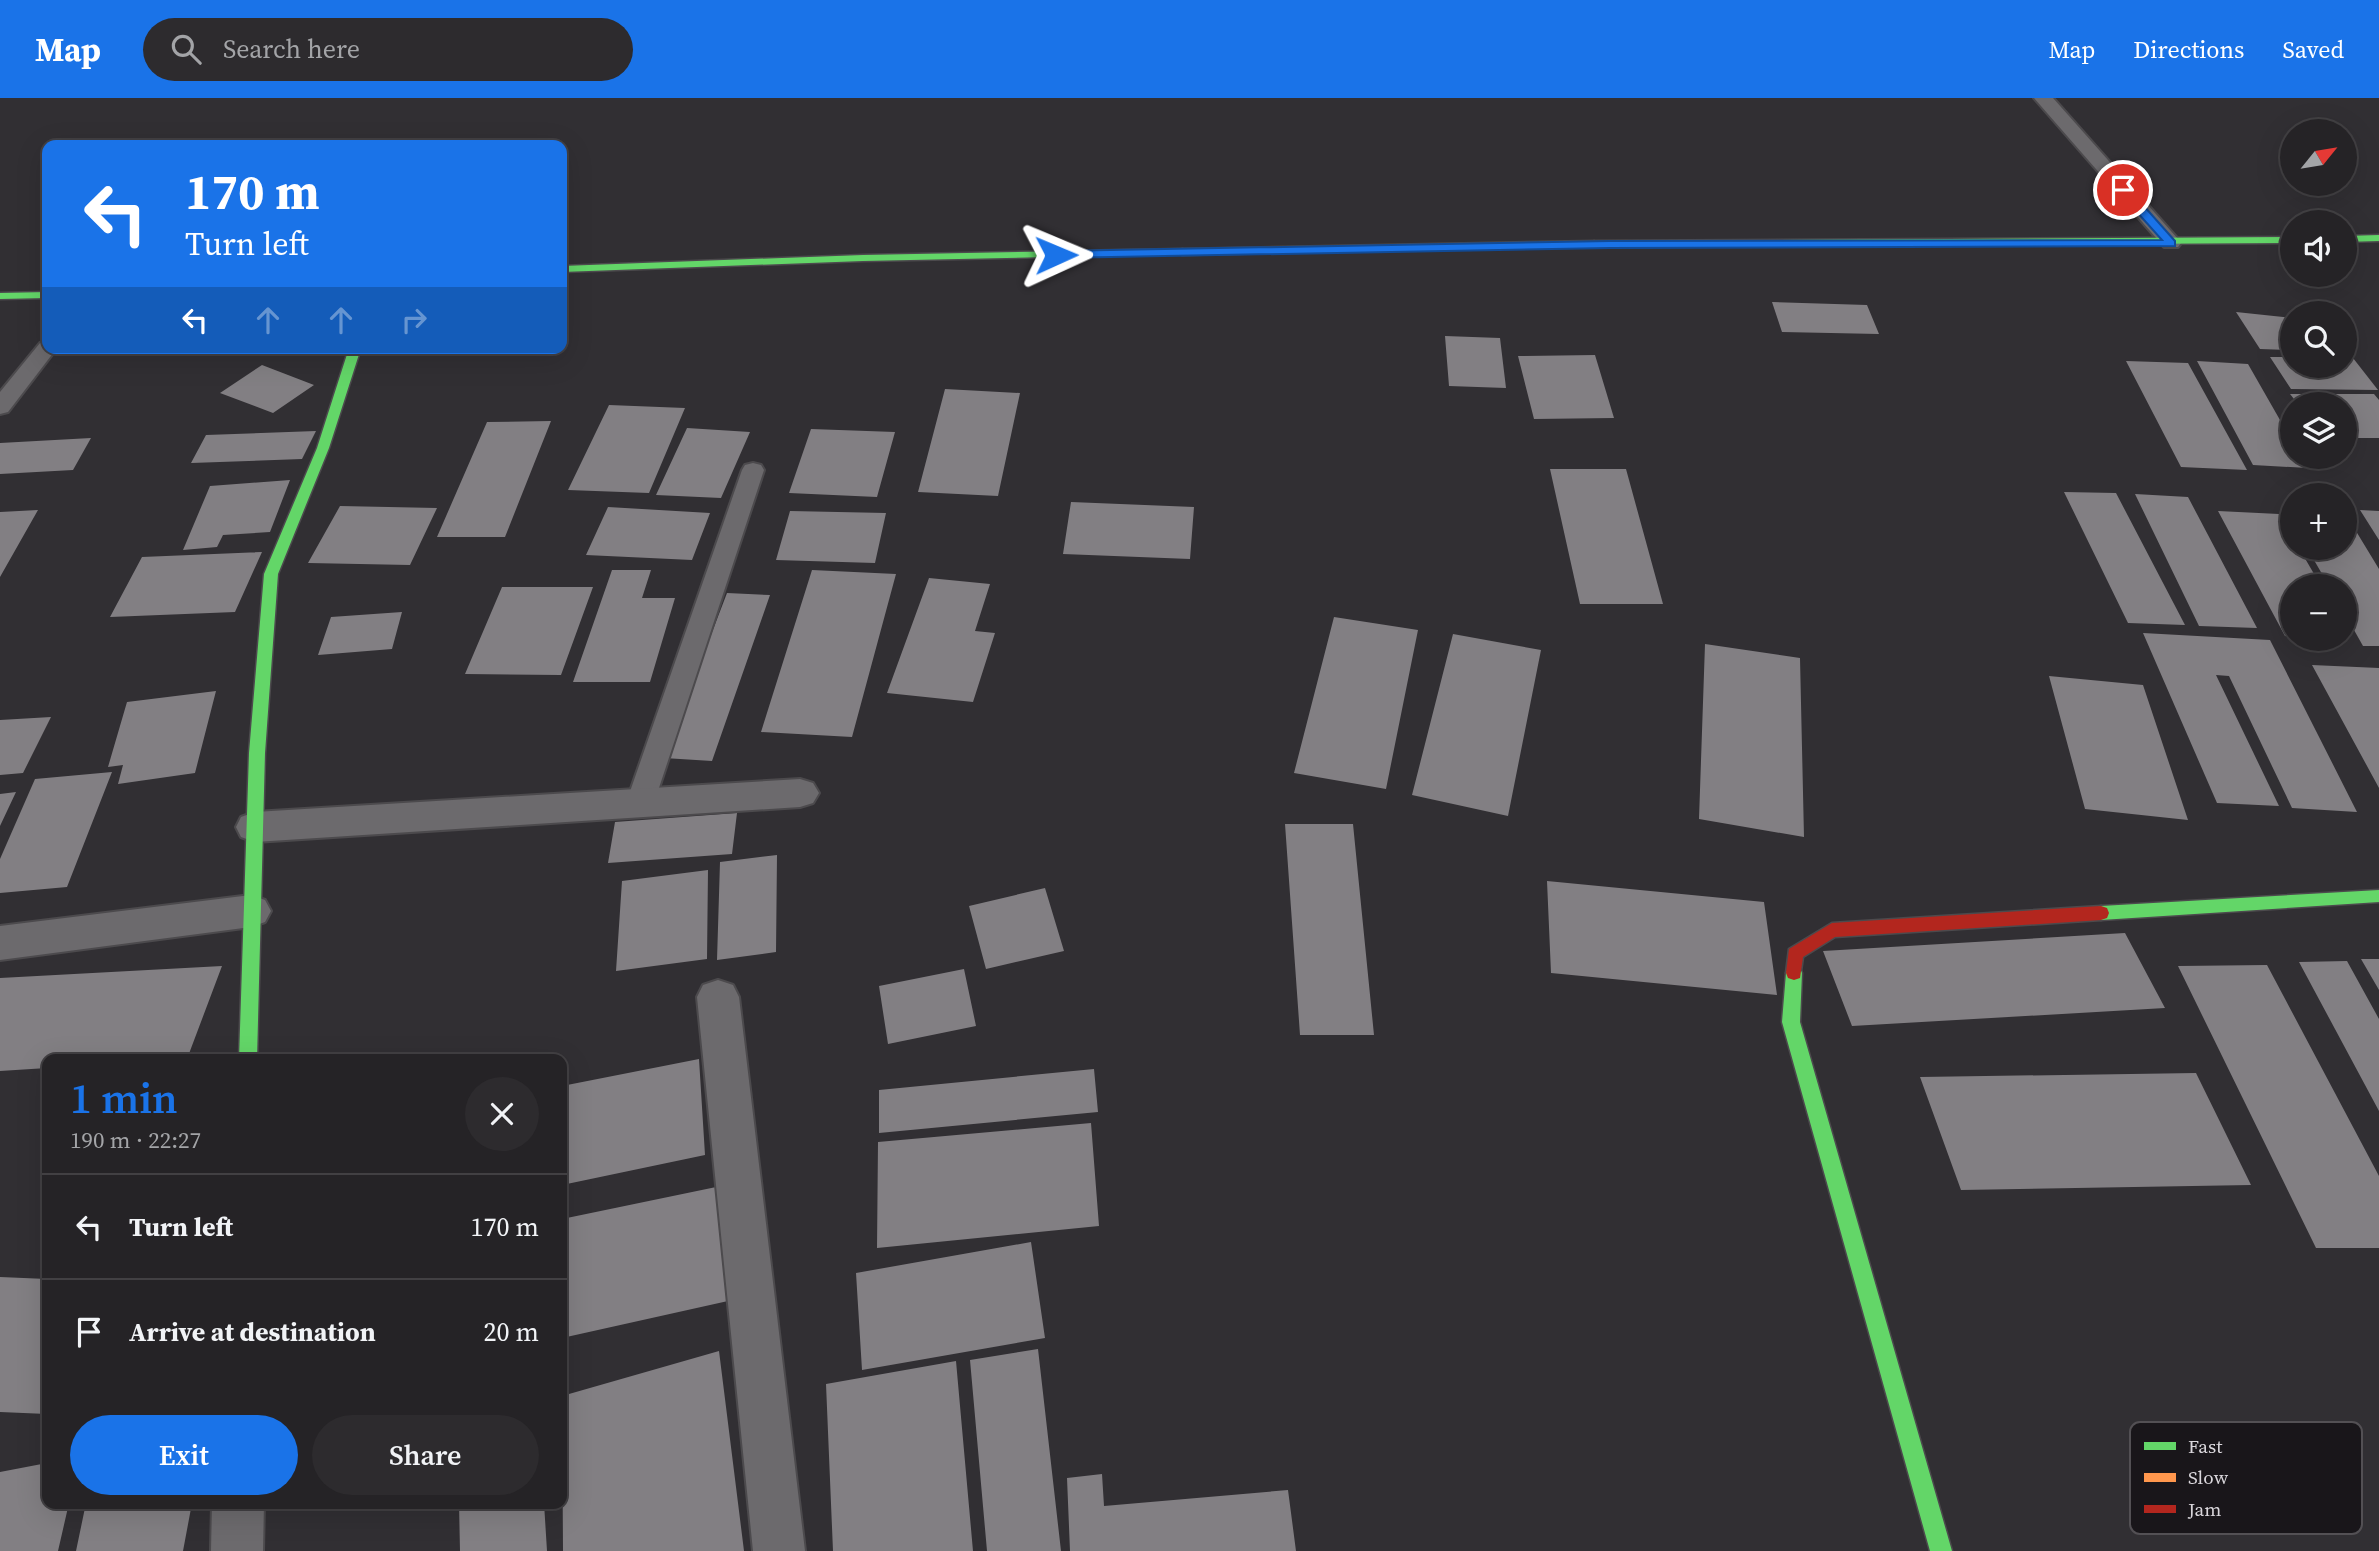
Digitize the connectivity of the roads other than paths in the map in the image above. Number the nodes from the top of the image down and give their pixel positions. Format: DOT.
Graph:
graph roads {
  1 [pos="2043,98"];
  2 [pos="2379,238"];
  3 [pos="2357,239"];
  4 [pos="2280,240"];
  5 [pos="2171,243"];
  6 [pos="567,269"];
  7 [pos="42,295"];
  8 [pos="0,296"];
  9 [pos="42,353"];
  10 [pos="353,354"];
  11 [pos="0,407"];
  12 [pos="753,470"];
  13 [pos="800,793"];
  14 [pos="640,803"];
  15 [pos="255,827"];
  16 [pos="2379,896"];
  17 [pos="251,911"];
  18 [pos="0,943"];
  19 [pos="718,997"];
  20 [pos="248,1054"];
  21 [pos="238,1509"];
  22 [pos="237,1551"];
  23 [pos="779,1551"];
  24 [pos="1941,1551"];
  1 -- 5 [label="lane"];
  2 -- 3 [label="street"];
  4 -- 5 [label="street"];
  5 -- 6 [label="street"];
  7 -- 8 [label="street"];
  9 -- 11 [label="lane"];
  10 -- 15 [label="street"];
  12 -- 14 [label="lane"];
  13 -- 14 [label="street"];
  14 -- 15 [label="street"];
  15 -- 17 [label="street"];
  16 -- 24 [label="street"];
  17 -- 18 [label="street"];
  17 -- 20 [label="street"];
  19 -- 23 [label="street"];
  21 -- 22 [label="street"];
}
